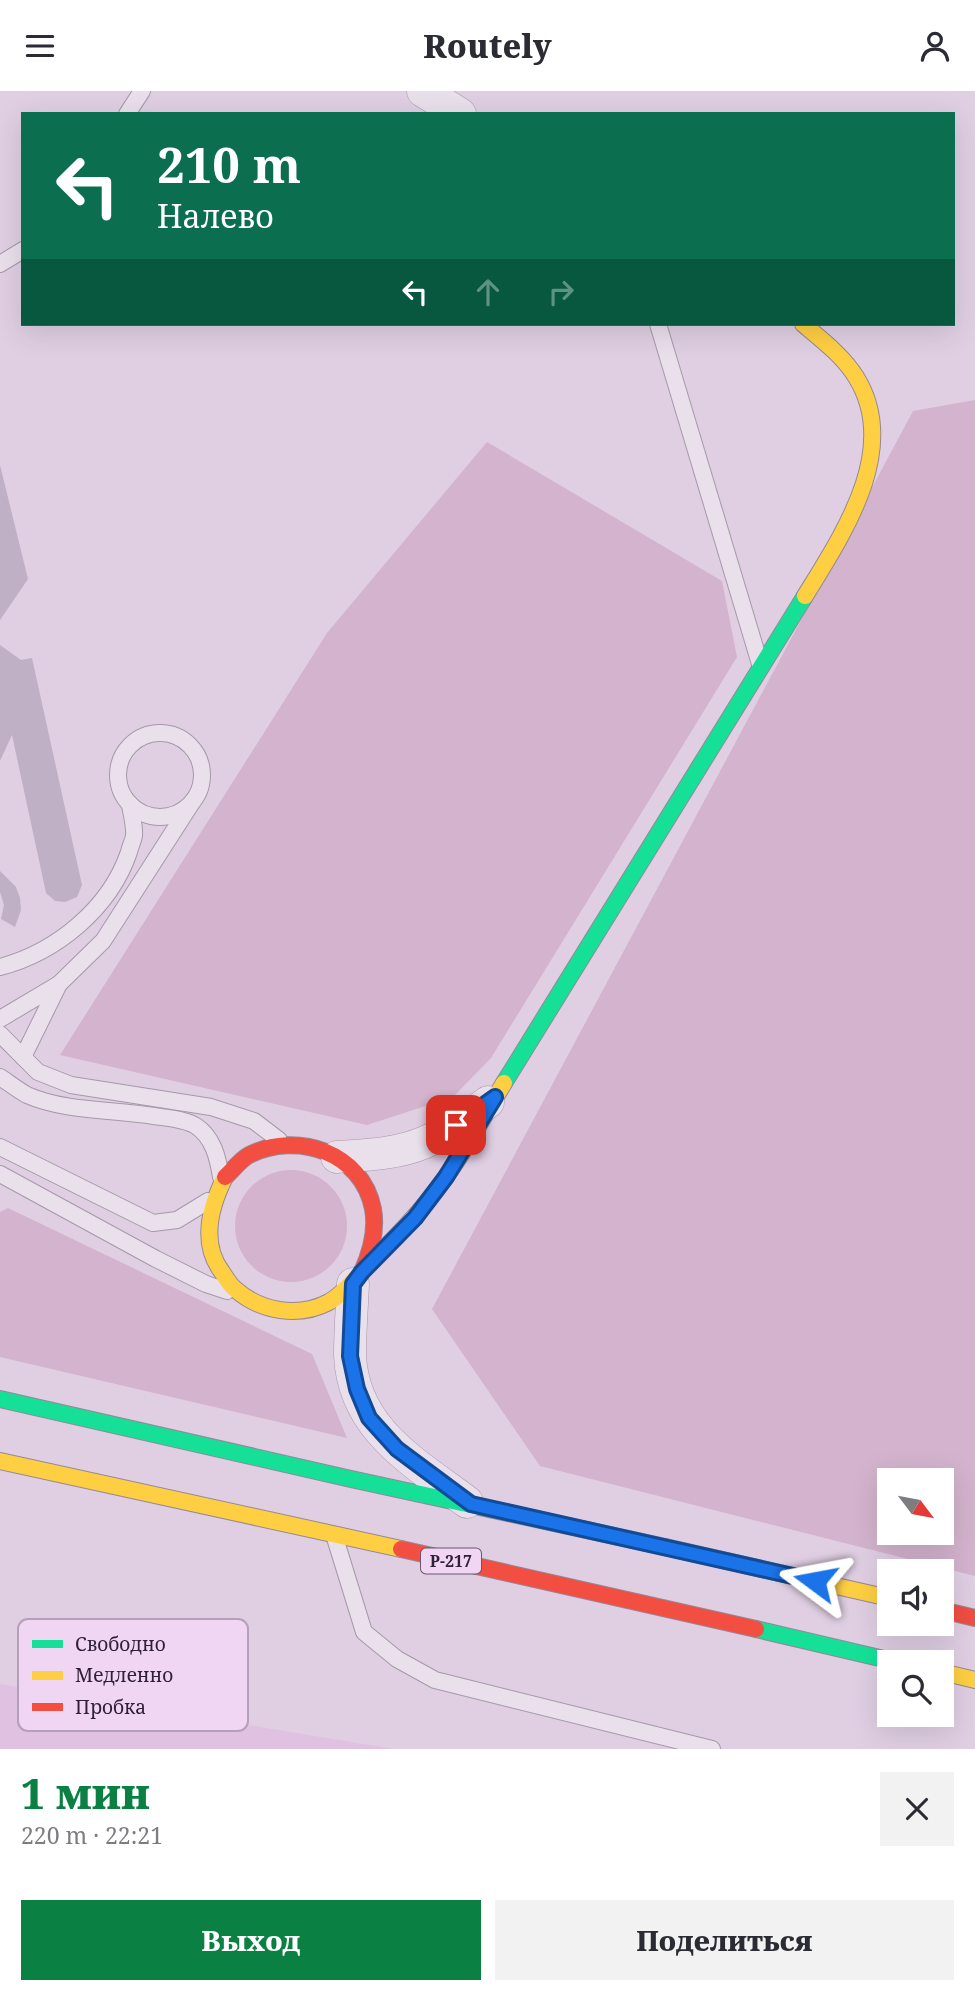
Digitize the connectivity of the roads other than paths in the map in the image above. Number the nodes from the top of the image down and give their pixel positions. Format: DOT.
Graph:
graph roads {
  1 [pos="142,91"];
  2 [pos="422,91"];
  3 [pos="128,112"];
  4 [pos="457,112"];
  5 [pos="21,251"];
  6 [pos="0,264"];
  7 [pos="659,326"];
  8 [pos="805,326"];
  9 [pos="761,667"];
  10 [pos="192,801"];
  11 [pos="130,804"];
  12 [pos="0,967"];
  13 [pos="59,984"];
  14 [pos="0,1019"];
  15 [pos="0,1034"];
  16 [pos="23,1057"];
  17 [pos="0,1077"];
  18 [pos="495,1097"];
  19 [pos="284,1144"];
  20 [pos="0,1147"];
  21 [pos="337,1157"];
  22 [pos="0,1174"];
  23 [pos="222,1181"];
  24 [pos="213,1198"];
  25 [pos="358,1278"];
  26 [pos="244,1297"];
  27 [pos="0,1399"];
  28 [pos="0,1461"];
  29 [pos="471,1504"];
  30 [pos="334,1535"];
  31 [pos="877,1595"];
  32 [pos="954,1613"];
  33 [pos="975,1618"];
  34 [pos="877,1657"];
  35 [pos="954,1675"];
  36 [pos="975,1680"];
  37 [pos="712,1749"];
  1 -- 3 [label="lane"];
  2 -- 4 [label="street"];
  5 -- 6 [label="lane"];
  7 -- 9 [label="lane"];
  8 -- 9 [label="main road"];
  9 -- 18 [label="main road"];
  10 -- 11 [label="lane"];
  10 -- 11 [label="lane"];
  10 -- 13 [label="lane"];
  11 -- 12 [label="lane"];
  13 -- 14 [label="lane"];
  13 -- 16 [label="lane"];
  15 -- 16 [label="lane"];
  16 -- 19 [label="lane"];
  17 -- 23 [label="lane"];
  18 -- 21 [label="street"];
  18 -- 25 [label="main road"];
  19 -- 21 [label="main road"];
  19 -- 23 [label="main road"];
  20 -- 24 [label="lane"];
  21 -- 25 [label="main road"];
  22 -- 26 [label="lane"];
  23 -- 24 [label="main road"];
  24 -- 26 [label="main road"];
  25 -- 26 [label="main road"];
  25 -- 29 [label="street"];
  27 -- 29 [label="main road"];
  28 -- 30 [label="main road, Р-217"];
  29 -- 31 [label="main road"];
  30 -- 34 [label="main road, Р-217"];
  30 -- 37 [label="lane"];
  32 -- 33 [label="main road"];
  35 -- 36 [label="main road"];
}
